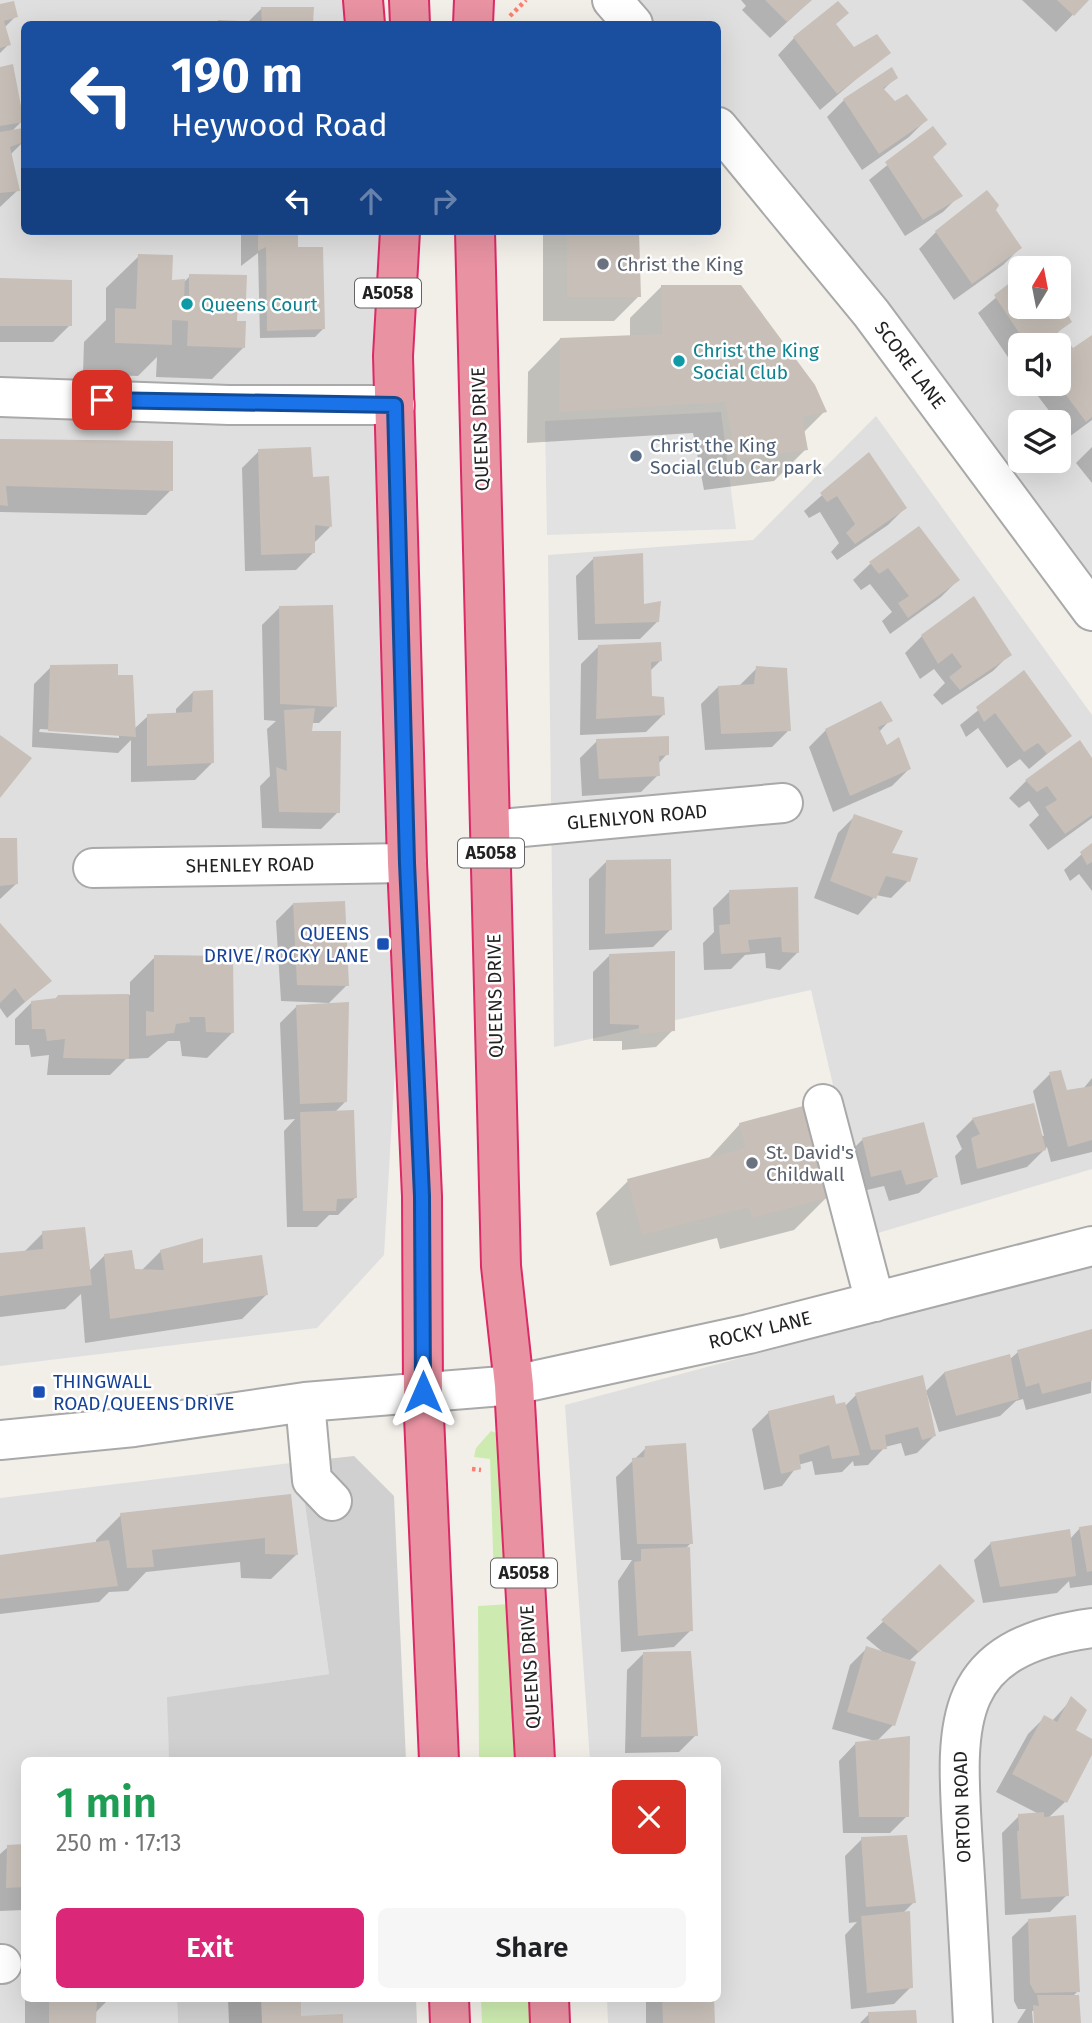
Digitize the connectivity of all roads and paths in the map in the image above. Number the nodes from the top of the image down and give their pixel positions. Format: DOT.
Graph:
graph roads {
  1 [pos="363,0"];
  2 [pos="410,0"];
  3 [pos="474,0"];
  4 [pos="526,0"];
  5 [pos="365,21"];
  6 [pos="410,21"];
  7 [pos="473,21"];
  8 [pos="505,21"];
  9 [pos="721,131"];
  10 [pos="382,235"];
  11 [pos="400,235"];
  12 [pos="475,235"];
  13 [pos="393,356"];
  14 [pos="0,397"];
  15 [pos="395,405"];
  16 [pos="1089,600"];
  17 [pos="783,803"];
  18 [pos="491,830"];
  19 [pos="407,863"];
  20 [pos="93,867"];
  21 [pos="822,1104"];
  22 [pos="1092,1246"];
  23 [pos="875,1302"];
  24 [pos="514,1385"];
  25 [pos="423,1392"];
  26 [pos="305,1402"];
  27 [pos="0,1440"];
  28 [pos="332,1501"];
  29 [pos="1092,1628"];
  30 [pos="439,1757"];
  31 [pos="535,1757"];
  32 [pos="449,2002"];
  33 [pos="549,2002"];
  34 [pos="450,2023"];
  35 [pos="550,2023"];
  36 [pos="974,2023"];
  1 -- 5 [label="highway"];
  2 -- 6 [label="highway"];
  3 -- 7 [label="highway"];
  4 -- 8 [label="path"];
  9 -- 16 [label="street, SCORE LANE"];
  10 -- 13 [label="highway, A5058"];
  11 -- 13 [label="highway, A5058"];
  12 -- 18 [label="highway, QUEENS DRIVE / A5058"];
  13 -- 15 [label="highway, A5058"];
  14 -- 15 [label="street"];
  15 -- 19 [label="highway, A5058"];
  17 -- 18 [label="street, GLENLYON ROAD"];
  18 -- 24 [label="highway, QUEENS DRIVE / A5058"];
  19 -- 20 [label="street, SHENLEY ROAD"];
  19 -- 25 [label="highway, A5058"];
  21 -- 23 [label="street"];
  22 -- 23 [label="street, ROCKY LANE"];
  23 -- 24 [label="street, ROCKY LANE"];
  24 -- 25 [label="street, ROCKY LANE"];
  24 -- 31 [label="highway, QUEENS DRIVE / A5058"];
  25 -- 26 [label="street, ROCKY LANE"];
  25 -- 30 [label="highway, A5058"];
  26 -- 27 [label="street, ROCKY LANE"];
  26 -- 28 [label="street"];
  29 -- 36 [label="street, ORTON ROAD"];
  32 -- 34 [label="highway"];
  33 -- 35 [label="highway"];
}
